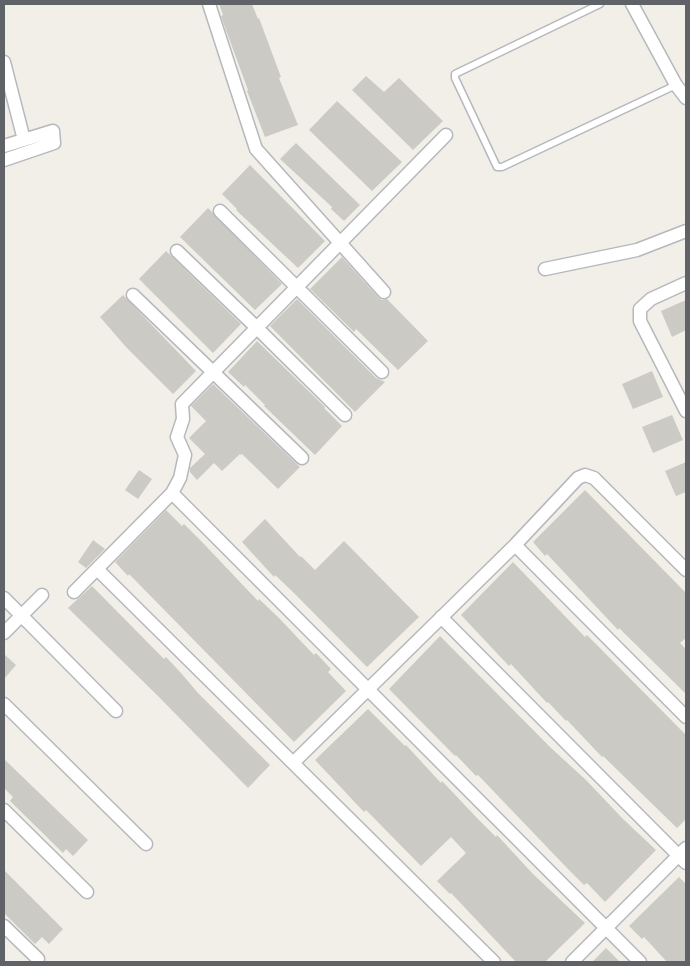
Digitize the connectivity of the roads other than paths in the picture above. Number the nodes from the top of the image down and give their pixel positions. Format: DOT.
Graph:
graph roads {
  1 [pos="209,4"];
  2 [pos="600,4"];
  3 [pos="632,4"];
  4 [pos="4,62"];
  5 [pos="676,85"];
  6 [pos="686,98"];
  7 [pos="446,135"];
  8 [pos="24,140"];
  9 [pos="4,146"];
  10 [pos="4,160"];
  11 [pos="220,211"];
  12 [pos="686,231"];
  13 [pos="342,244"];
  14 [pos="177,251"];
  15 [pos="545,269"];
  16 [pos="686,283"];
  17 [pos="296,288"];
  18 [pos="384,292"];
  19 [pos="133,296"];
  20 [pos="258,328"];
  21 [pos="213,372"];
  22 [pos="382,372"];
  23 [pos="686,411"];
  24 [pos="345,415"];
  25 [pos="302,458"];
  26 [pos="172,493"];
  27 [pos="514,544"];
  28 [pos="97,569"];
  29 [pos="686,570"];
  30 [pos="74,592"];
  31 [pos="42,595"];
  32 [pos="4,598"];
  33 [pos="21,615"];
  34 [pos="441,617"];
  35 [pos="4,633"];
  36 [pos="367,689"];
  37 [pos="4,704"];
  38 [pos="116,711"];
  39 [pos="686,717"];
  40 [pos="293,763"];
  41 [pos="4,810"];
  42 [pos="146,844"];
  43 [pos="684,855"];
  44 [pos="87,892"];
  45 [pos="4,926"];
  46 [pos="606,928"];
  47 [pos="38,959"];
  48 [pos="494,962"];
  49 [pos="572,962"];
  50 [pos="640,962"];
  1 -- 13 [label="street"];
  2 -- 5 [label="lane"];
  3 -- 5 [label="street"];
  4 -- 8 [label="street"];
  5 -- 6 [label="street"];
  7 -- 13 [label="street"];
  8 -- 9 [label="street"];
  8 -- 10 [label="street"];
  11 -- 17 [label="street"];
  12 -- 15 [label="street"];
  13 -- 17 [label="street"];
  13 -- 18 [label="street"];
  14 -- 20 [label="street"];
  16 -- 23 [label="street"];
  17 -- 20 [label="street"];
  17 -- 22 [label="street"];
  19 -- 21 [label="street"];
  20 -- 21 [label="street"];
  20 -- 24 [label="street"];
  21 -- 25 [label="street"];
  21 -- 26 [label="street"];
  26 -- 28 [label="street"];
  26 -- 36 [label="street"];
  27 -- 29 [label="street"];
  27 -- 34 [label="street"];
  27 -- 39 [label="street"];
  28 -- 30 [label="street"];
  28 -- 40 [label="street"];
  31 -- 33 [label="street"];
  32 -- 33 [label="street"];
  33 -- 35 [label="street"];
  33 -- 38 [label="street"];
  34 -- 36 [label="street"];
  34 -- 43 [label="street"];
  36 -- 40 [label="street"];
  36 -- 46 [label="street"];
  37 -- 42 [label="street"];
  40 -- 48 [label="street"];
  41 -- 44 [label="street"];
  43 -- 46 [label="street"];
  45 -- 47 [label="street"];
  46 -- 49 [label="street"];
  46 -- 50 [label="street"];
}
